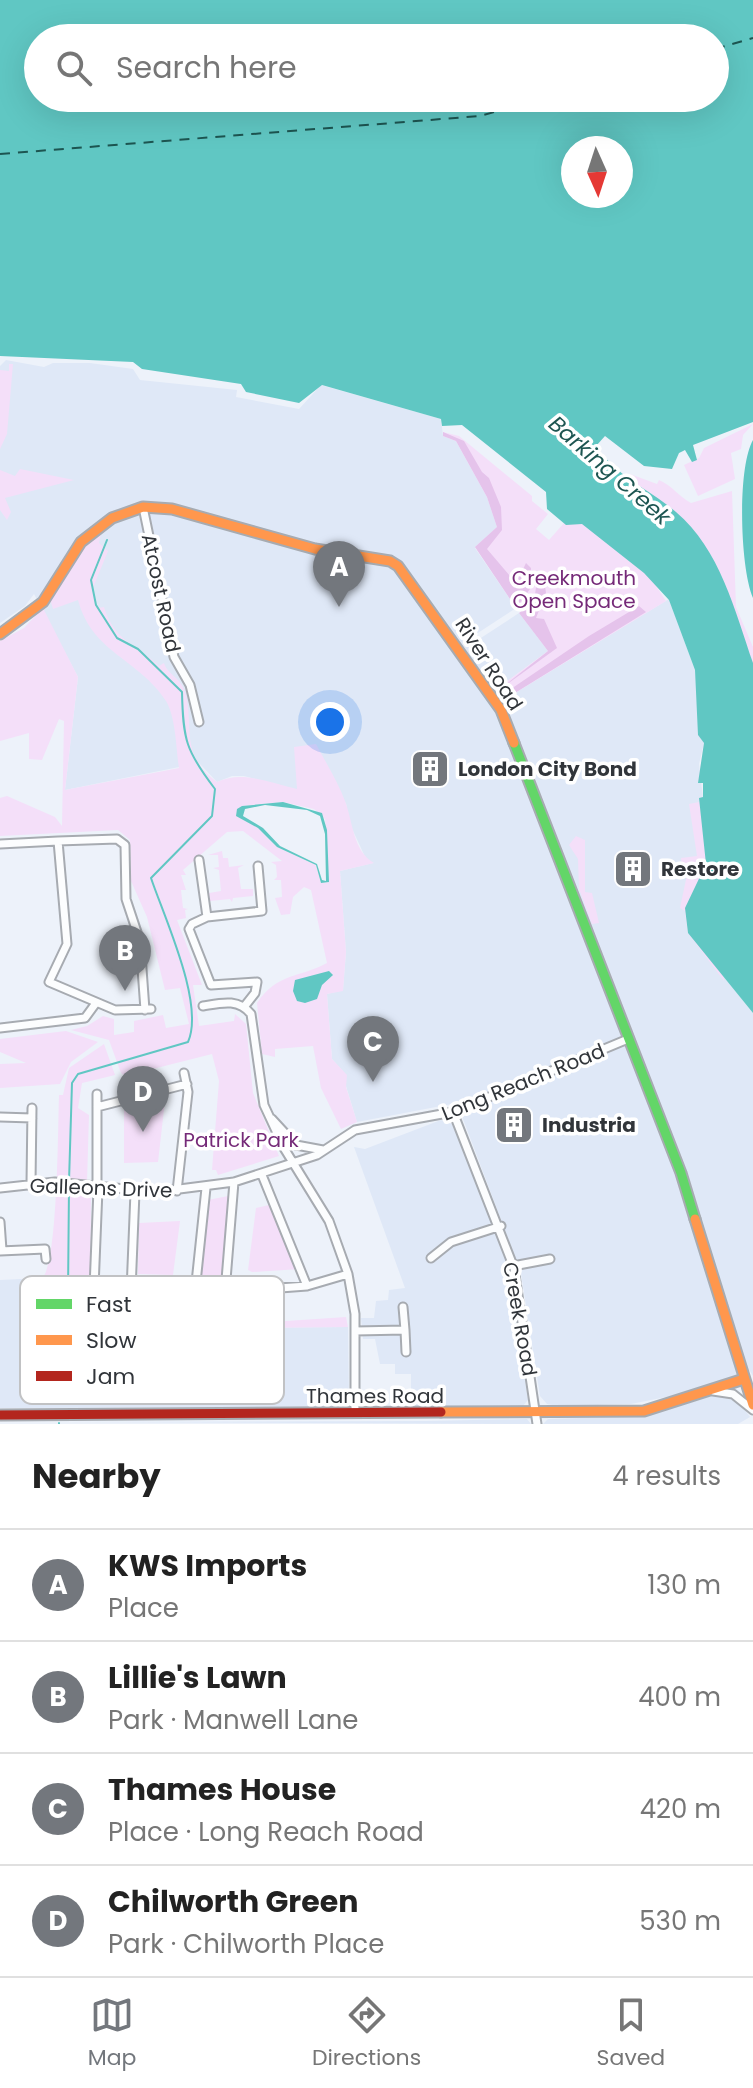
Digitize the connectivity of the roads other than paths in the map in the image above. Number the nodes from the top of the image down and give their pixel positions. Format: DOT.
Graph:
graph roads {
  1 [pos="143,507"];
  2 [pos="0,634"];
  3 [pos="199,722"];
  4 [pos="58,841"];
  5 [pos="0,844"];
  6 [pos="199,860"];
  7 [pos="258,866"];
  8 [pos="207,917"];
  9 [pos="96,1003"];
  10 [pos="203,1006"];
  11 [pos="244,1007"];
  12 [pos="0,1028"];
  13 [pos="628,1039"];
  14 [pos="184,1073"];
  15 [pos="187,1084"];
  16 [pos="97,1094"];
  17 [pos="97,1107"];
  18 [pos="32,1108"];
  19 [pos="453,1112"];
  20 [pos="268,1114"];
  21 [pos="0,1117"];
  22 [pos="32,1118"];
  23 [pos="326,1149"];
  24 [pos="294,1162"];
  25 [pos="262,1175"];
  26 [pos="234,1182"];
  27 [pos="31,1183"];
  28 [pos="0,1188"];
  29 [pos="206,1188"];
  30 [pos="97,1189"];
  31 [pos="177,1191"];
  32 [pos="135,1192"];
  33 [pos="0,1222"];
  34 [pos="501,1226"];
  35 [pos="1,1251"];
  36 [pos="431,1258"];
  37 [pos="46,1259"];
  38 [pos="550,1259"];
  39 [pos="513,1266"];
  40 [pos="348,1274"];
  41 [pos="94,1276"];
  42 [pos="132,1276"];
  43 [pos="197,1276"];
  44 [pos="226,1276"];
  45 [pos="307,1286"];
  46 [pos="284,1288"];
  47 [pos="403,1307"];
  48 [pos="405,1330"];
  49 [pos="355,1331"];
  50 [pos="406,1352"];
  51 [pos="745,1382"];
  52 [pos="713,1391"];
  53 [pos="728,1392"];
  54 [pos="753,1407"];
  55 [pos="356,1410"];
  56 [pos="536,1413"];
  57 [pos="0,1415"];
  58 [pos="537,1424"];
  1 -- 2 [label="street"];
  1 -- 3 [label="street, Atcost Road"];
  1 -- 13 [label="street, River Road"];
  4 -- 5 [label="street"];
  4 -- 9 [label="street"];
  4 -- 9 [label="street"];
  6 -- 8 [label="street"];
  7 -- 8 [label="street"];
  8 -- 11 [label="street"];
  9 -- 12 [label="street"];
  10 -- 11 [label="street"];
  11 -- 20 [label="street"];
  13 -- 19 [label="street, Long Reach Road"];
  13 -- 51 [label="street, River Road"];
  14 -- 15 [label="street"];
  15 -- 17 [label="street"];
  15 -- 31 [label="street"];
  16 -- 17 [label="street"];
  17 -- 30 [label="street"];
  18 -- 22 [label="street"];
  19 -- 23 [label="street, Long Reach Road"];
  19 -- 34 [label="street, Creek Road"];
  20 -- 23 [label="street"];
  20 -- 24 [label="street"];
  21 -- 22 [label="street"];
  22 -- 27 [label="street"];
  23 -- 24 [label="street, Long Reach Road"];
  24 -- 25 [label="street, Galleons Drive"];
  24 -- 40 [label="street"];
  25 -- 26 [label="street, Galleons Drive"];
  25 -- 45 [label="street"];
  26 -- 29 [label="street, Galleons Drive"];
  26 -- 44 [label="street"];
  27 -- 28 [label="street, Galleons Drive"];
  27 -- 30 [label="street, Galleons Drive"];
  29 -- 31 [label="street, Galleons Drive"];
  29 -- 43 [label="street"];
  30 -- 32 [label="street, Galleons Drive"];
  30 -- 41 [label="street"];
  31 -- 32 [label="street, Galleons Drive"];
  32 -- 42 [label="street"];
  33 -- 35 [label="street"];
  34 -- 36 [label="street"];
  34 -- 39 [label="street, Creek Road"];
  35 -- 37 [label="street"];
  38 -- 39 [label="street"];
  39 -- 56 [label="street, Creek Road"];
  40 -- 45 [label="street"];
  40 -- 49 [label="street"];
  45 -- 46 [label="street"];
  47 -- 48 [label="street"];
  48 -- 49 [label="street"];
  48 -- 50 [label="street"];
  49 -- 55 [label="street"];
  51 -- 52 [label="street, Thames Road"];
  51 -- 53 [label="street"];
  51 -- 54 [label="street, River Road"];
  52 -- 53 [label="street"];
  52 -- 56 [label="street, Thames Road"];
  53 -- 54 [label="street"];
  55 -- 56 [label="street, Thames Road"];
  55 -- 57 [label="street, Thames Road"];
  56 -- 58 [label="street, Creek Road"];
}
